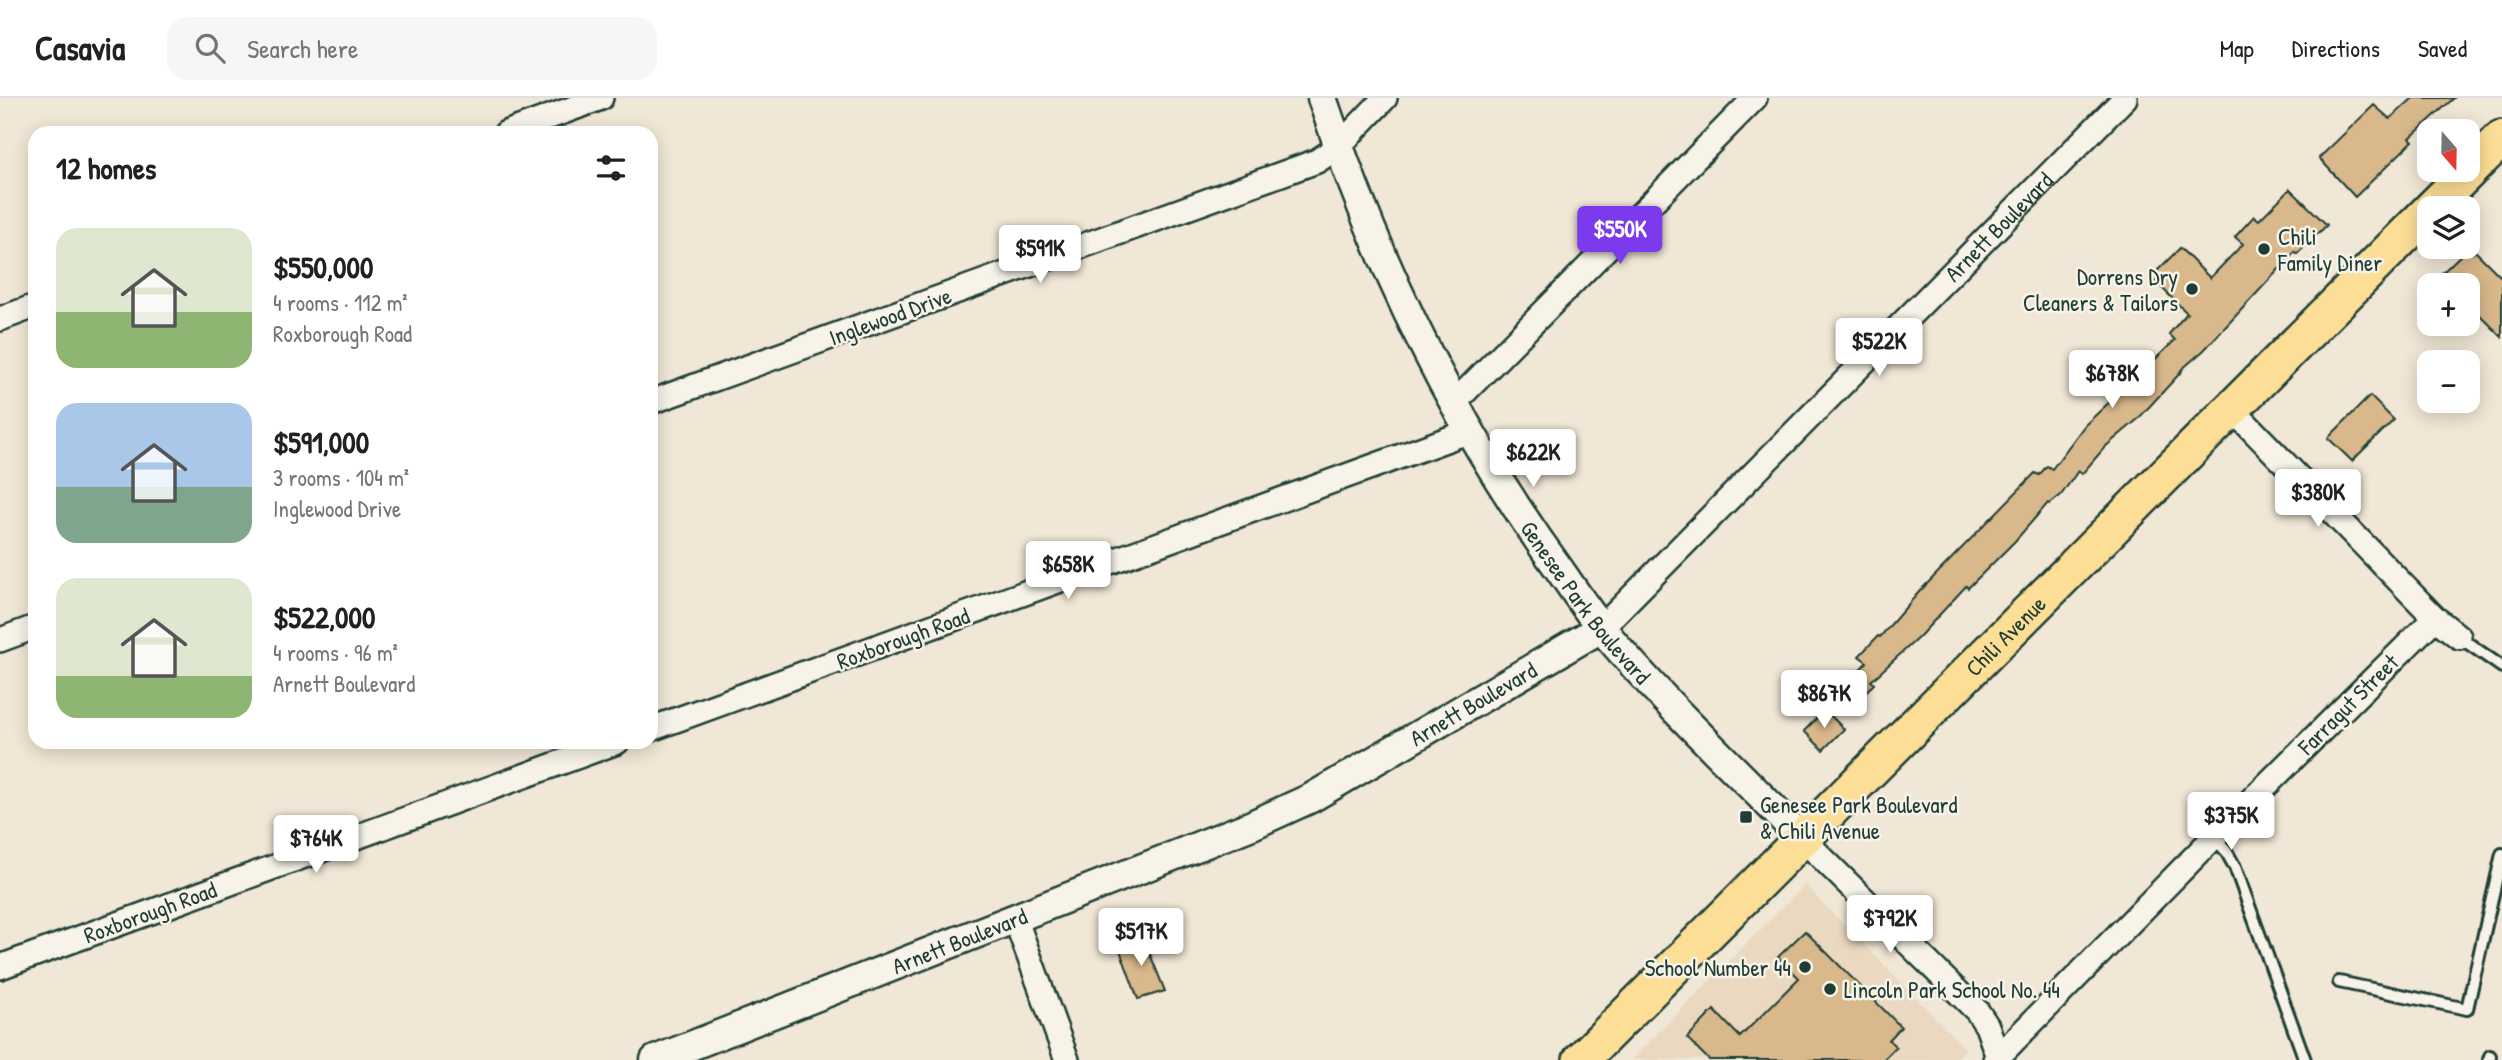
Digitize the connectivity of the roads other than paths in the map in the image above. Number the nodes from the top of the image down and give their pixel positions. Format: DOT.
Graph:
graph roads {
  1 [pos="601,98"];
  2 [pos="1322,98"];
  3 [pos="1385,98"];
  4 [pos="1755,98"];
  5 [pos="2125,98"];
  6 [pos="525,126"];
  7 [pos="2502,138"];
  8 [pos="1338,147"];
  9 [pos="2444,196"];
  10 [pos="2417,223"];
  11 [pos="28,309"];
  12 [pos="0,319"];
  13 [pos="658,399"];
  14 [pos="1454,403"];
  15 [pos="2232,409"];
  16 [pos="1470,431"];
  17 [pos="2435,618"];
  18 [pos="1601,628"];
  19 [pos="28,630"];
  20 [pos="2459,637"];
  21 [pos="0,640"];
  22 [pos="2499,661"];
  23 [pos="658,726"];
  24 [pos="598,749"];
  25 [pos="2214,837"];
  26 [pos="1803,839"];
  27 [pos="2502,854"];
  28 [pos="1015,918"];
  29 [pos="0,967"];
  30 [pos="2339,982"];
  31 [pos="1998,1059"];
  32 [pos="655,1060"];
  33 [pos="1067,1060"];
  34 [pos="1581,1060"];
  35 [pos="2305,1060"];
  1 -- 6 [label="street"];
  2 -- 8 [label="street, Genesee Park Boulevard"];
  3 -- 8 [label="street, Inglewood Drive"];
  4 -- 14 [label="street"];
  5 -- 18 [label="street, Arnett Boulevard"];
  7 -- 9 [label="main road, Chili Avenue"];
  8 -- 13 [label="street, Inglewood Drive"];
  8 -- 14 [label="street, Genesee Park Boulevard"];
  10 -- 15 [label="main road, Chili Avenue"];
  11 -- 12 [label="street"];
  14 -- 16 [label="street, Genesee Park Boulevard"];
  15 -- 17 [label="street"];
  15 -- 26 [label="main road, Chili Avenue"];
  16 -- 18 [label="street, Genesee Park Boulevard"];
  16 -- 23 [label="street, Roxborough Road"];
  17 -- 20 [label="street"];
  17 -- 25 [label="street, Farragut Street"];
  18 -- 26 [label="street, Genesee Park Boulevard"];
  18 -- 28 [label="street, Arnett Boulevard"];
  19 -- 21 [label="street"];
  20 -- 22 [label="lane"];
  24 -- 29 [label="street, Roxborough Road"];
  25 -- 31 [label="street, Farragut Street"];
  25 -- 35 [label="lane"];
  26 -- 31 [label="street"];
  26 -- 34 [label="main road, Chili Avenue"];
  27 -- 30 [label="lane"];
  28 -- 32 [label="street, Arnett Boulevard"];
  28 -- 33 [label="street"];
}
